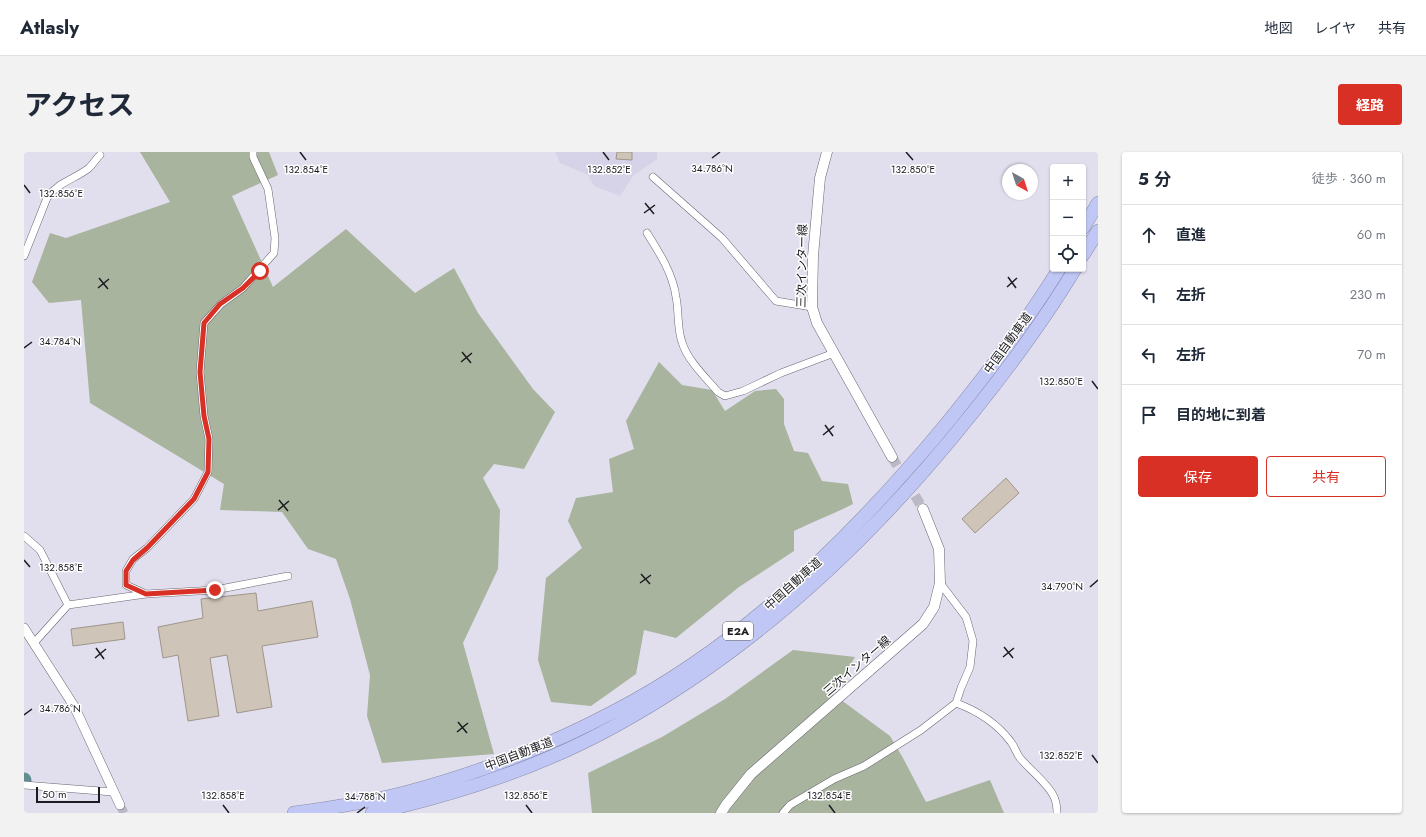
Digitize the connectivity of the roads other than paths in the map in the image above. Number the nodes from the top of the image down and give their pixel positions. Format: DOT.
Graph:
graph roads {
  1 [pos="253,152"];
  2 [pos="827,152"];
  3 [pos="100,156"];
  4 [pos="653,177"];
  5 [pos="1098,203"];
  6 [pos="1086,223"];
  7 [pos="1098,231"];
  8 [pos="647,233"];
  9 [pos="1086,250"];
  10 [pos="24,256"];
  11 [pos="1057,272"];
  12 [pos="1073,272"];
  13 [pos="812,307"];
  14 [pos="834,353"];
  15 [pos="892,456"];
  16 [pos="922,509"];
  17 [pos="24,536"];
  18 [pos="288,576"];
  19 [pos="940,583"];
  20 [pos="146,594"];
  21 [pos="68,605"];
  22 [pos="24,628"];
  23 [pos="34,643"];
  24 [pos="956,703"];
  25 [pos="24,785"];
  26 [pos="113,792"];
  27 [pos="120,805"];
  28 [pos="294,813"];
  29 [pos="372,813"];
  30 [pos="721,813"];
  31 [pos="783,813"];
  32 [pos="1057,813"];
  1 -- 20 [label="street"];
  2 -- 13 [label="main road, 三次インター線"];
  3 -- 10 [label="street"];
  4 -- 13 [label="street"];
  5 -- 6 [label="highway"];
  7 -- 9 [label="highway"];
  8 -- 14 [label="street"];
  11 -- 28 [label="highway, 中国自動車道 / E2A"];
  12 -- 29 [label="highway, 中国自動車道 / E2A"];
  13 -- 14 [label="main road, 三次インター線"];
  14 -- 15 [label="main road, 三次インター線"];
  16 -- 19 [label="main road, 三次インター線"];
  17 -- 21 [label="street"];
  18 -- 20 [label="street"];
  19 -- 24 [label="street"];
  19 -- 30 [label="main road, 三次インター線"];
  20 -- 21 [label="street"];
  21 -- 23 [label="street"];
  22 -- 23 [label="street"];
  23 -- 26 [label="street"];
  24 -- 31 [label="street"];
  24 -- 32 [label="street"];
  25 -- 26 [label="street"];
  26 -- 27 [label="street"];
}
